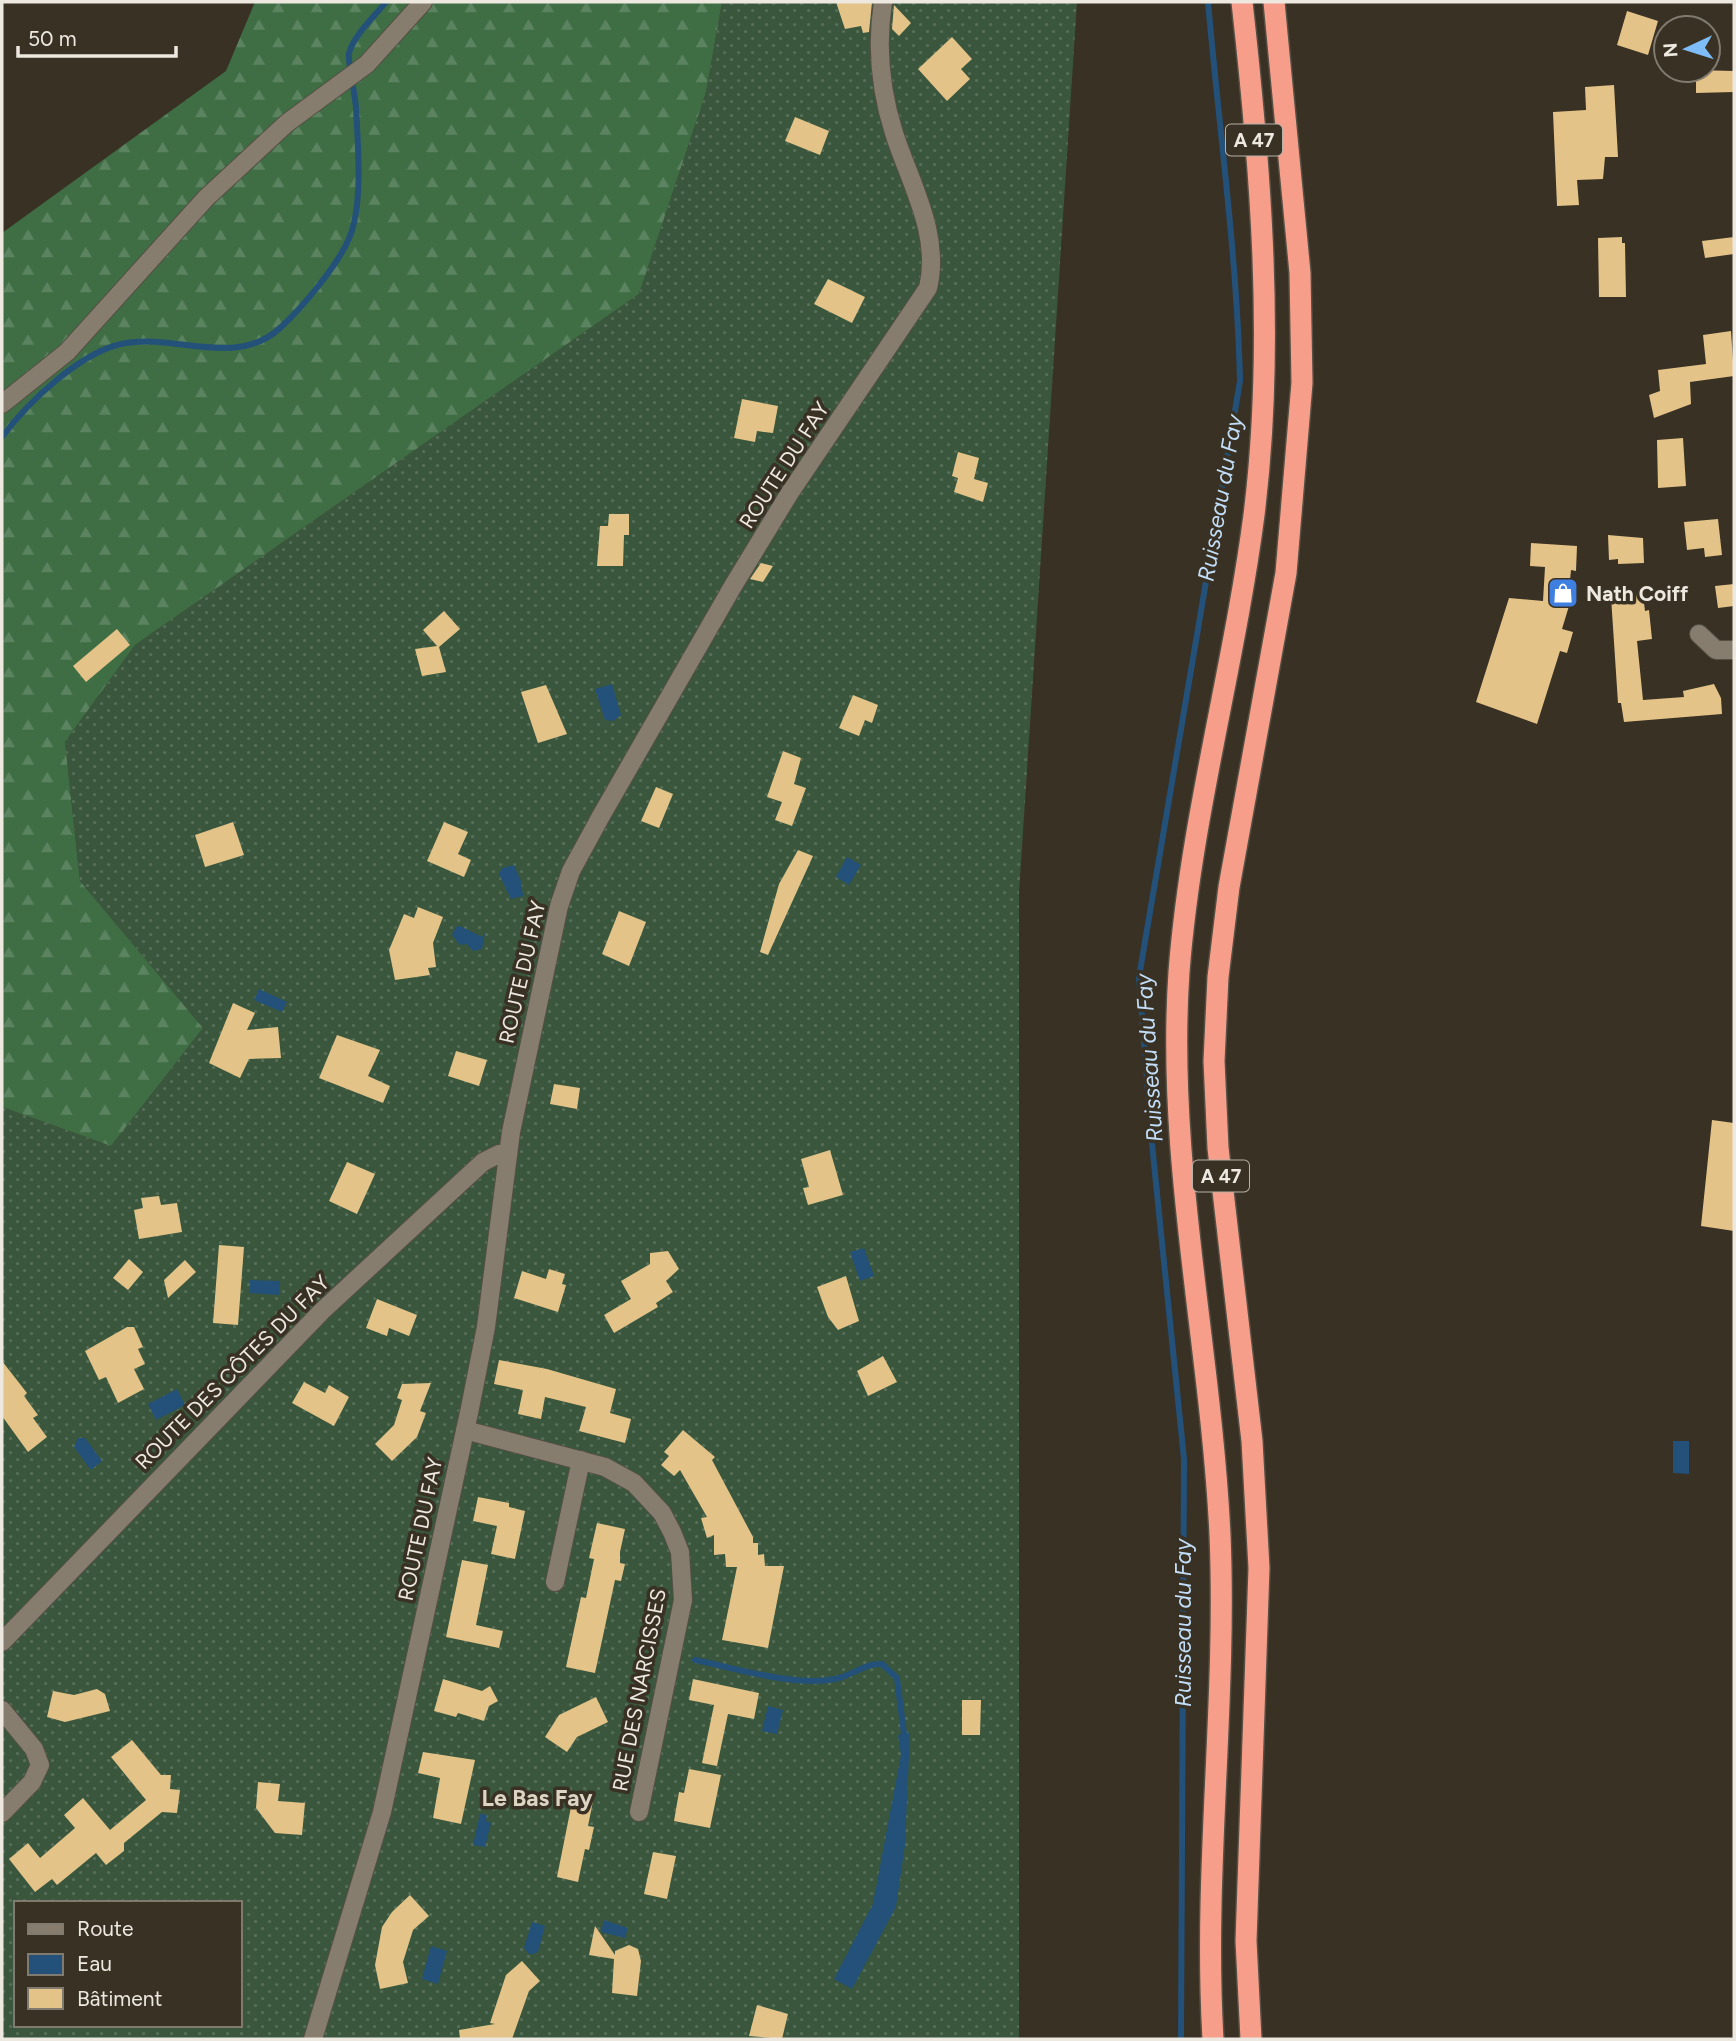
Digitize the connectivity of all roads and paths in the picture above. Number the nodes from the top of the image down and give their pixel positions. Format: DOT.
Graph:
graph roads {
  1 [pos="423,2"];
  2 [pos="883,2"];
  3 [pos="1242,2"];
  4 [pos="1274,2"];
  5 [pos="2,404"];
  6 [pos="1699,634"];
  7 [pos="1734,650"];
  8 [pos="508,1155"];
  9 [pos="465,1430"];
  10 [pos="581,1460"];
  11 [pos="555,1582"];
  12 [pos="2,1642"];
  13 [pos="2,1710"];
  14 [pos="639,1812"];
  15 [pos="2,1813"];
  16 [pos="313,2039"];
  17 [pos="1213,2039"];
  18 [pos="1251,2039"];
  1 -- 5 [label="street"];
  2 -- 8 [label="street, ROUTE DU FAY"];
  3 -- 17 [label="highway, A 47"];
  4 -- 18 [label="highway, A 47"];
  6 -- 7 [label="street"];
  8 -- 9 [label="street, ROUTE DU FAY"];
  8 -- 12 [label="street, ROUTE DES CÔTES DU FAY"];
  9 -- 10 [label="street, RUE DES NARCISSES"];
  9 -- 16 [label="street, ROUTE DU FAY"];
  10 -- 11 [label="street"];
  10 -- 14 [label="street, RUE DES NARCISSES"];
  13 -- 15 [label="street"];
}
